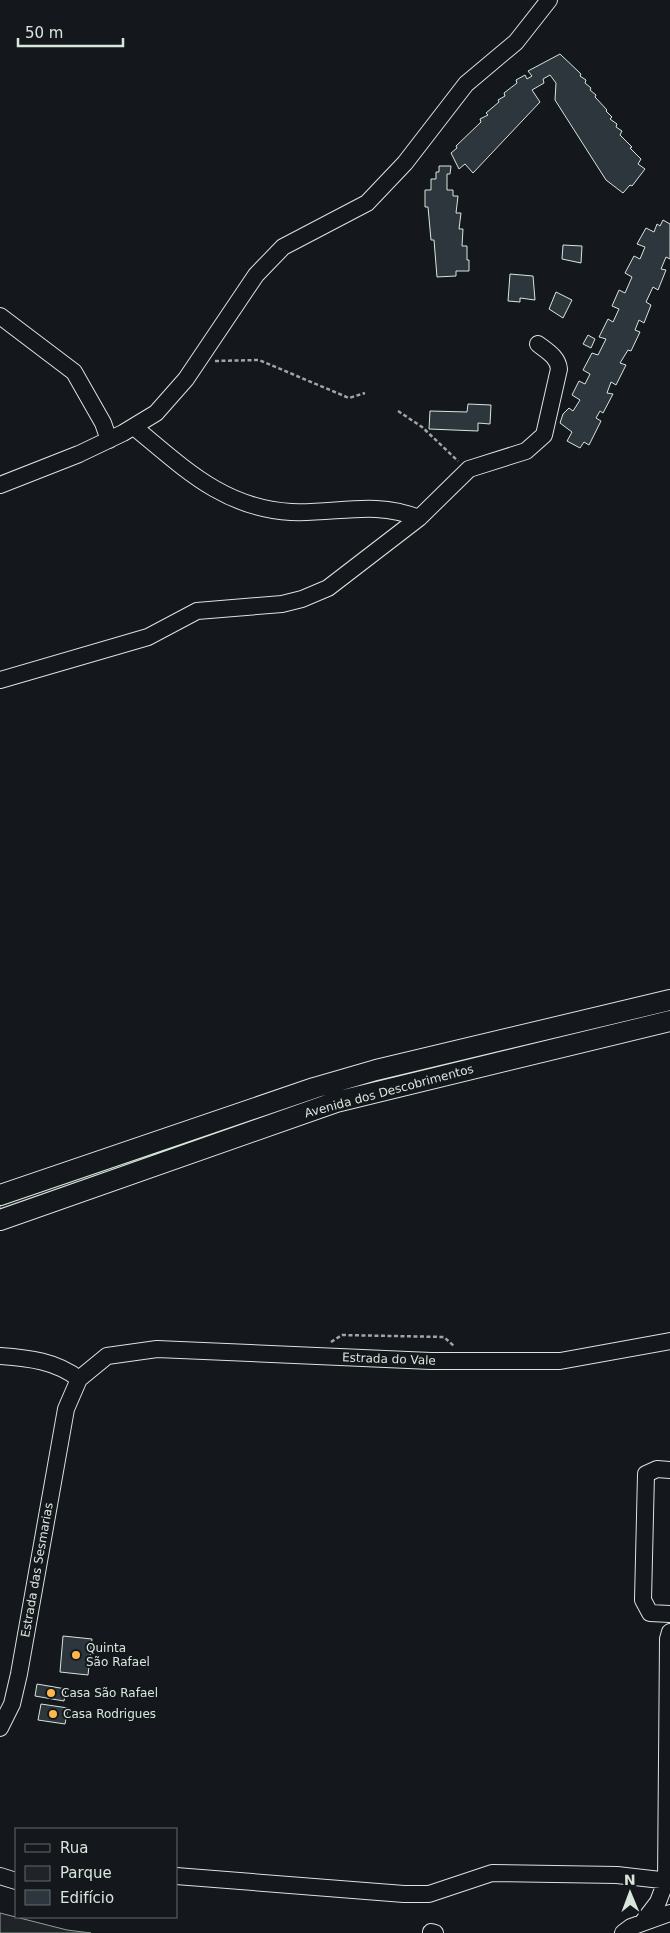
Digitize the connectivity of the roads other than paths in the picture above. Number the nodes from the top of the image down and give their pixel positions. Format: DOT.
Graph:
graph roads {
  1 [pos="549,0"];
  2 [pos="0,316"];
  3 [pos="538,344"];
  4 [pos="134,427"];
  5 [pos="109,440"];
  6 [pos="0,485"];
  7 [pos="419,518"];
  8 [pos="0,680"];
  9 [pos="670,1000"];
  10 [pos="670,1021"];
  11 [pos="0,1195"];
  12 [pos="0,1220"];
  13 [pos="670,1341"];
  14 [pos="0,1356"];
  15 [pos="79,1379"];
  16 [pos="670,1470"];
  17 [pos="650,1613"];
  18 [pos="670,1614"];
  19 [pos="669,1636"];
  20 [pos="0,1728"];
  21 [pos="669,1738"];
  22 [pos="0,1876"];
  23 [pos="178,1876"];
  24 [pos="15,1881"];
  25 [pos="668,1881"];
  26 [pos="670,1913"];
  27 [pos="642,1923"];
  28 [pos="623,1933"];
  1 -- 4 [label="street"];
  2 -- 5 [label="street"];
  3 -- 7 [label="street"];
  4 -- 5 [label="street"];
  4 -- 7 [label="street"];
  5 -- 6 [label="street"];
  7 -- 8 [label="street"];
  9 -- 11 [label="main road, Avenida dos Descobrimentos"];
  10 -- 12 [label="main road, Avenida dos Descobrimentos"];
  13 -- 15 [label="street, Estrada do Vale"];
  14 -- 15 [label="street"];
  15 -- 20 [label="street, Estrada das Sesmarias"];
  16 -- 17 [label="street"];
  17 -- 18 [label="street"];
  17 -- 19 [label="street"];
  19 -- 21 [label="street"];
  21 -- 25 [label="street"];
  22 -- 24 [label="street"];
  23 -- 25 [label="street"];
  25 -- 27 [label="street"];
  26 -- 27 [label="street"];
  27 -- 28 [label="street"];
}
